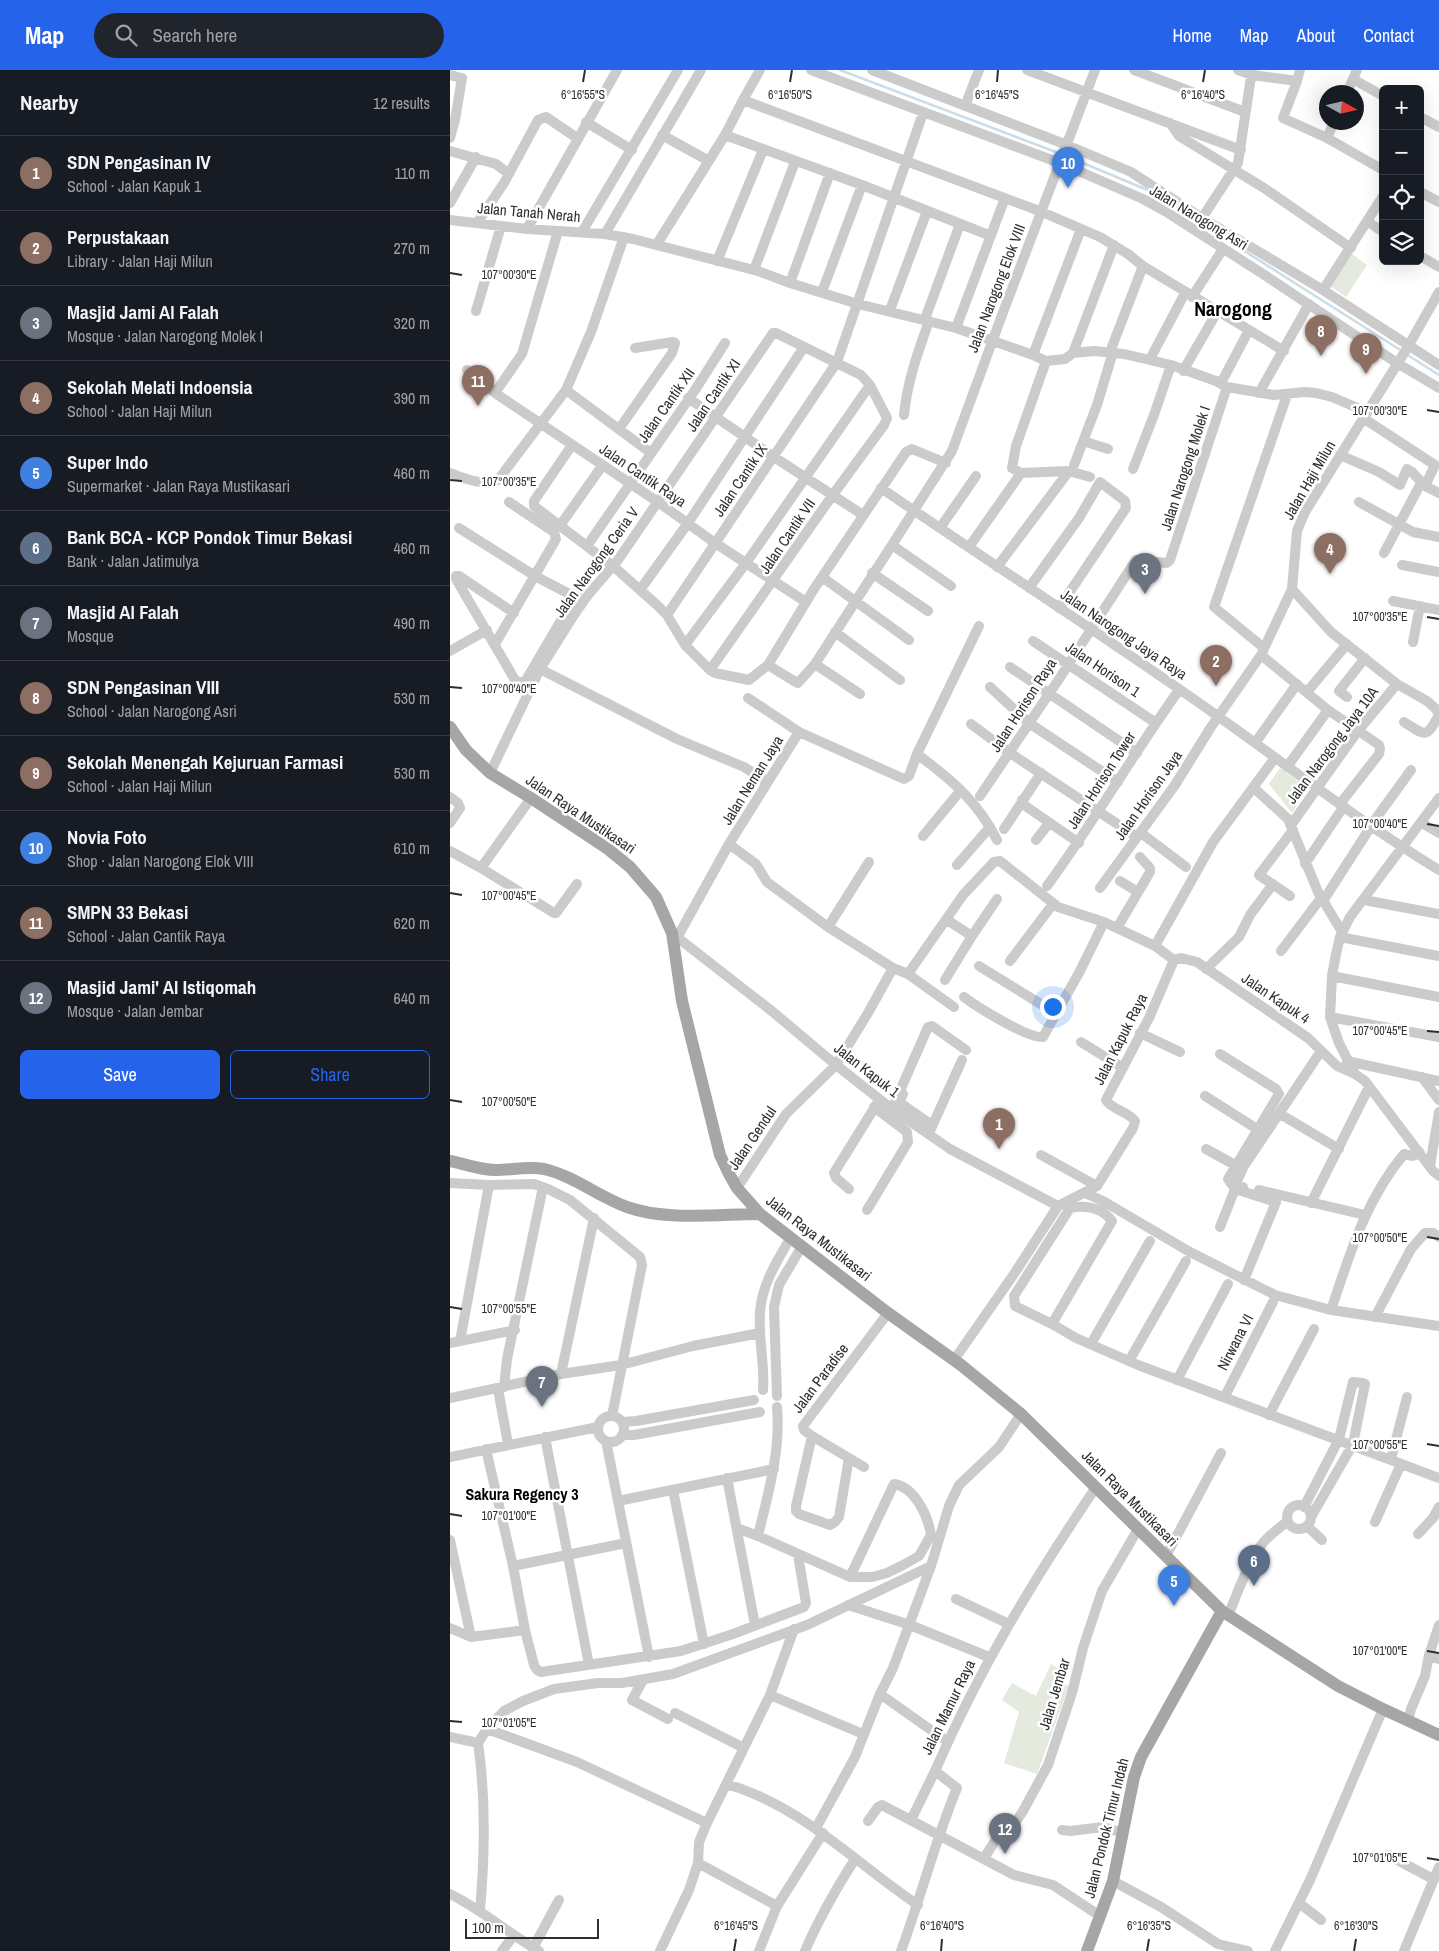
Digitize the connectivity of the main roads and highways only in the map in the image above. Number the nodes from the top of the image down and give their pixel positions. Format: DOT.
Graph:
graph roads {
  1 [pos="450,728"];
  2 [pos="450,1161"];
  3 [pos="760,1214"];
  4 [pos="1225,1614"];
  5 [pos="1439,1735"];
  6 [pos="1087,1951"];
  1 -- 3 [label="main road, Jalan Raya Mustikasari"];
  2 -- 3 [label="main road"];
  3 -- 4 [label="main road, Jalan Raya Mustikasari"];
  4 -- 5 [label="main road, Jalan Raya Mustikasari"];
  4 -- 6 [label="main road, Jalan Pondok Timur Indah"];
}
